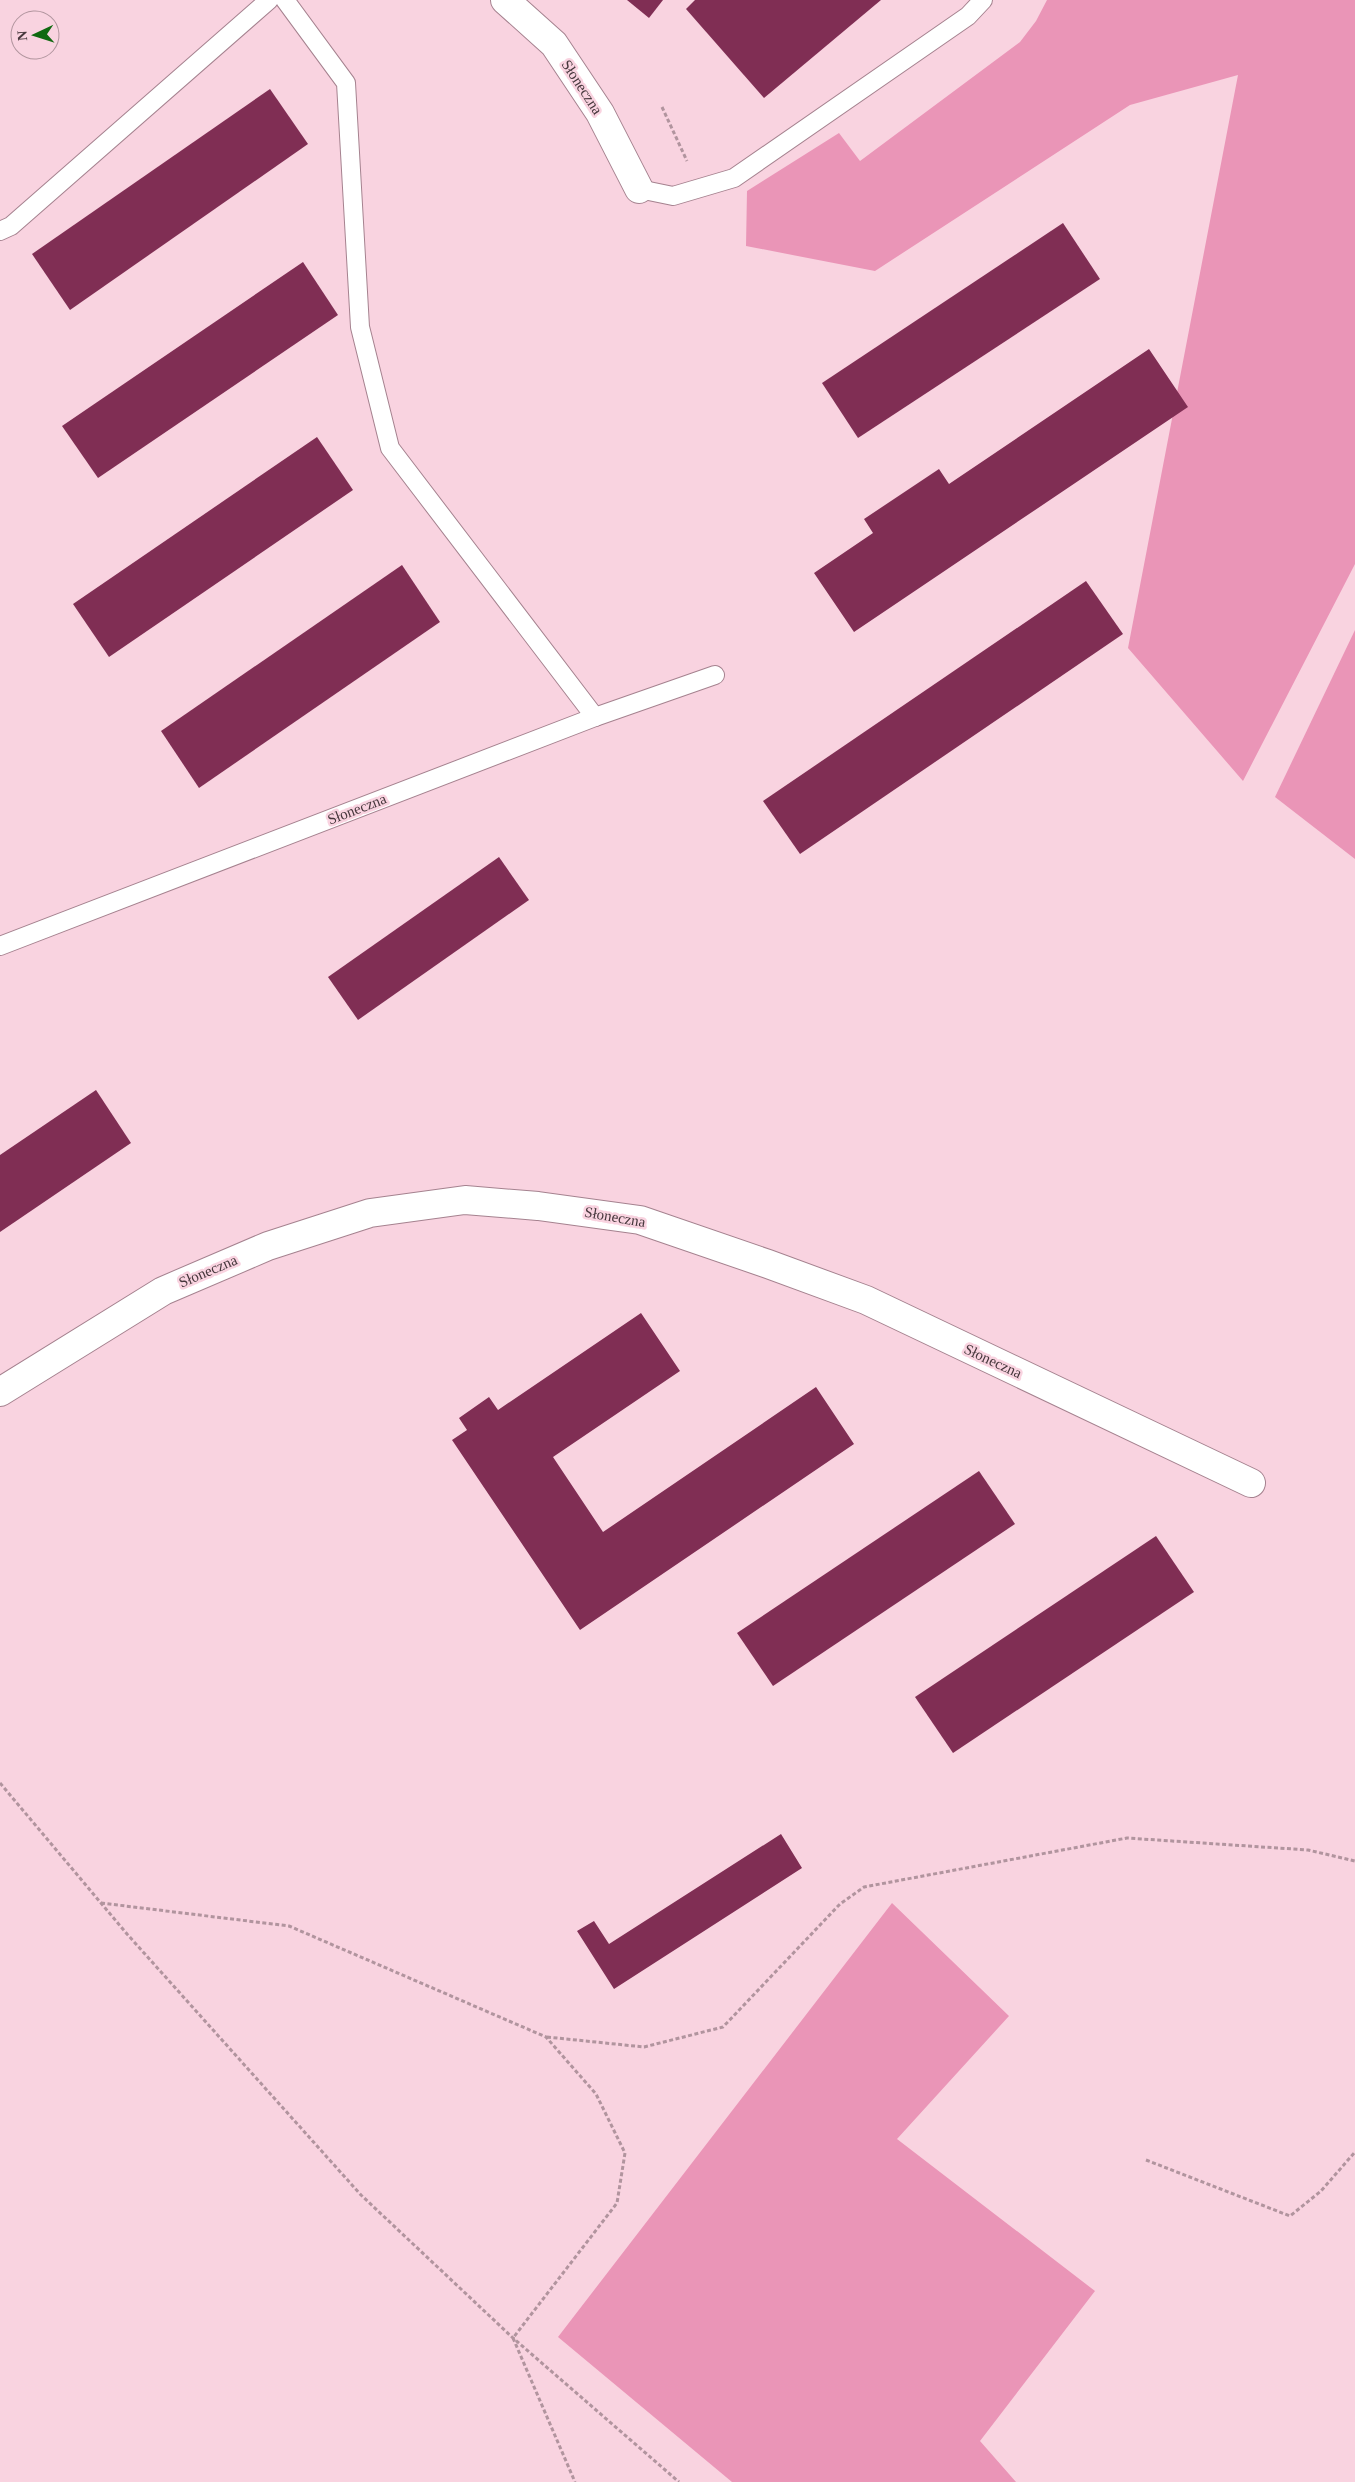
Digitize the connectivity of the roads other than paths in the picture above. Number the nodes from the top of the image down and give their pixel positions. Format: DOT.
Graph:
graph roads {
  1 [pos="269,0"];
  2 [pos="285,0"];
  3 [pos="505,0"];
  4 [pos="983,0"];
  5 [pos="639,189"];
  6 [pos="0,231"];
  7 [pos="715,675"];
  8 [pos="595,717"];
  9 [pos="0,946"];
  10 [pos="0,1392"];
  11 [pos="1251,1483"];
  1 -- 6 [label="lane"];
  2 -- 8 [label="lane"];
  3 -- 5 [label="street, Słoneczna"];
  4 -- 5 [label="lane"];
  7 -- 8 [label="lane, Słoneczna"];
  8 -- 9 [label="lane, Słoneczna"];
  10 -- 11 [label="street, Słoneczna"];
}
